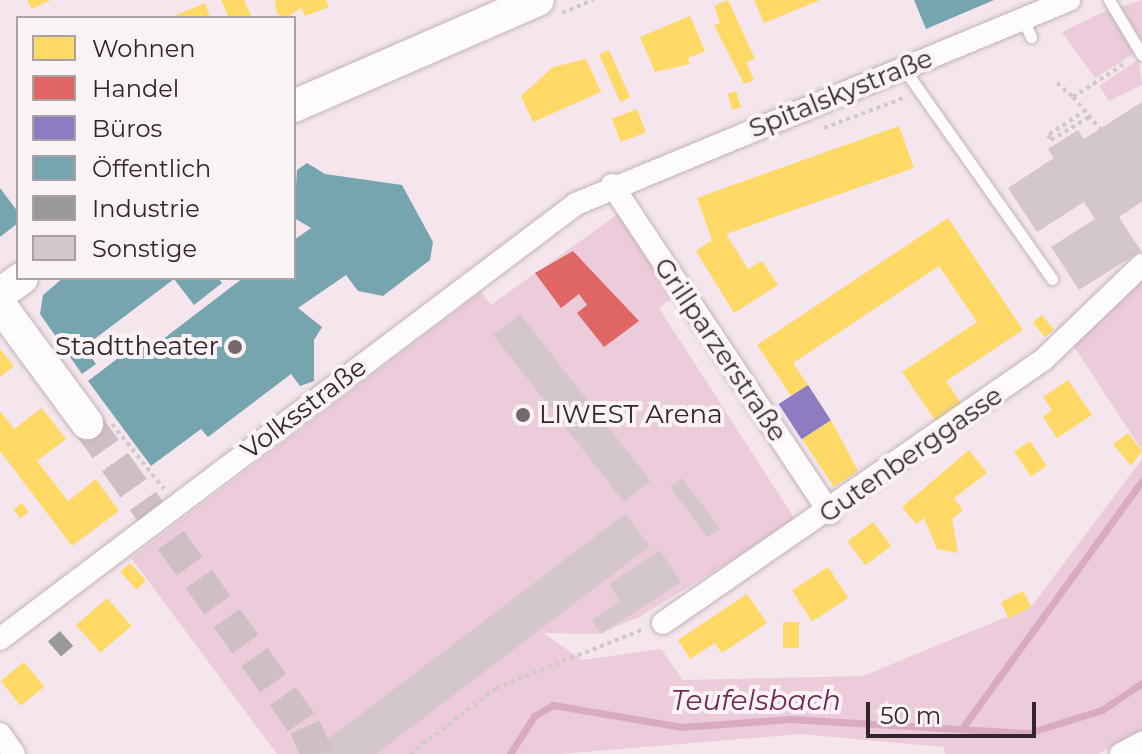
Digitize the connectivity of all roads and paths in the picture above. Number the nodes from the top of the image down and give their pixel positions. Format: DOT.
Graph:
graph roads {
  1 [pos="538,0"];
  2 [pos="1069,0"];
  3 [pos="1109,0"];
  4 [pos="1141,54"];
  5 [pos="910,78"];
  6 [pos="1057,83"];
  7 [pos="1073,97"];
  8 [pos="296,105"];
  9 [pos="1086,110"];
  10 [pos="1091,116"];
  11 [pos="1100,129"];
  12 [pos="817,130"];
  13 [pos="612,185"];
  14 [pos="1142,265"];
  15 [pos="1052,279"];
  16 [pos="19,280"];
  17 [pos="0,294"];
  18 [pos="0,305"];
  19 [pos="95,417"];
  20 [pos="159,481"];
  21 [pos="830,513"];
  22 [pos="663,623"];
  23 [pos="0,639"];
  24 [pos="0,734"];
  25 [pos="1142,743"];
  26 [pos="14,754"];
  27 [pos="410,754"];
  28 [pos="1121,754"];
  1 -- 8 [label="street"];
  2 -- 5 [label="street, Spitalskystraße"];
  3 -- 4 [label="lane"];
  4 -- 7 [label="path"];
  5 -- 12 [label="path"];
  5 -- 13 [label="street, Spitalskystraße"];
  5 -- 15 [label="lane"];
  6 -- 7 [label="path"];
  7 -- 9 [label="path"];
  9 -- 10 [label="path"];
  9 -- 10 [label="path"];
  10 -- 11 [label="path"];
  13 -- 21 [label="street, Grillparzerstraße"];
  13 -- 23 [label="street, Volksstraße"];
  14 -- 21 [label="street, Gutenberggasse"];
  16 -- 17 [label="street"];
  18 -- 19 [label="street"];
  19 -- 20 [label="path"];
  21 -- 22 [label="street, Gutenberggasse"];
  22 -- 27 [label="path"];
  24 -- 26 [label="street"];
  25 -- 28 [label="street"];
}
